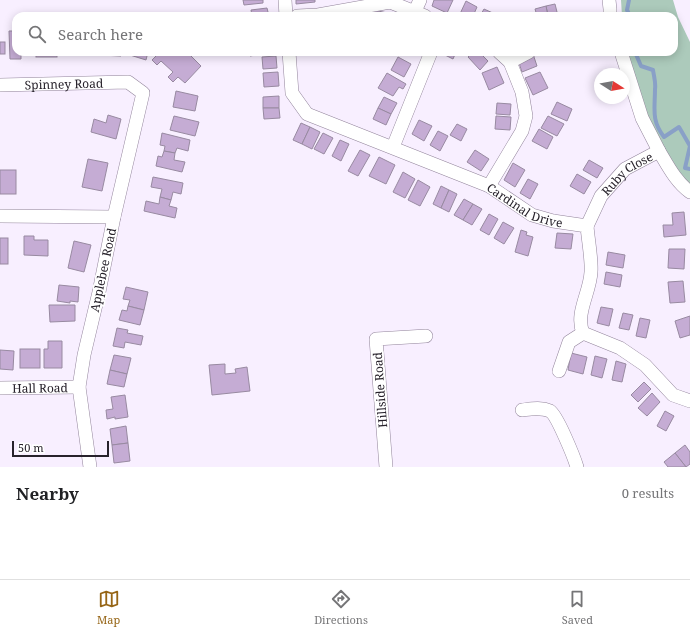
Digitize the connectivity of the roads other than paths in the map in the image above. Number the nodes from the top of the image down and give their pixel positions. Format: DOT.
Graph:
graph roads {
  1 [pos="285,0"];
  2 [pos="609,0"];
  3 [pos="420,9"];
  4 [pos="286,12"];
  5 [pos="335,12"];
  6 [pos="610,12"];
  7 [pos="289,56"];
  8 [pos="429,56"];
  9 [pos="504,56"];
  10 [pos="521,56"];
  11 [pos="622,56"];
  12 [pos="510,62"];
  13 [pos="128,82"];
  14 [pos="0,86"];
  15 [pos="393,147"];
  16 [pos="659,151"];
  17 [pos="489,186"];
  18 [pos="690,192"];
  19 [pos="0,216"];
  20 [pos="114,217"];
  21 [pos="587,226"];
  22 [pos="583,333"];
  23 [pos="426,336"];
  24 [pos="559,371"];
  25 [pos="79,387"];
  26 [pos="0,388"];
  27 [pos="690,401"];
  28 [pos="522,410"];
  29 [pos="90,467"];
  30 [pos="386,467"];
  31 [pos="577,467"];
  1 -- 4 [label="street"];
  2 -- 6 [label="street"];
  3 -- 5 [label="street"];
  7 -- 15 [label="street, Cardinal Drive"];
  8 -- 15 [label="street"];
  9 -- 12 [label="street"];
  10 -- 12 [label="street"];
  11 -- 16 [label="street"];
  12 -- 17 [label="street"];
  13 -- 14 [label="street, Spinney Road"];
  13 -- 20 [label="street, Applebee Road"];
  15 -- 17 [label="street, Cardinal Drive"];
  16 -- 18 [label="street, Ruby Close"];
  16 -- 21 [label="street, Ruby Close"];
  17 -- 21 [label="street, Cardinal Drive"];
  19 -- 20 [label="street"];
  20 -- 25 [label="street, Applebee Road"];
  21 -- 22 [label="street"];
  22 -- 24 [label="street"];
  22 -- 27 [label="street"];
  23 -- 30 [label="street, Hillside Road"];
  25 -- 26 [label="street, Hall Road"];
  25 -- 29 [label="street, Applebee Road"];
  28 -- 31 [label="street"];
}
